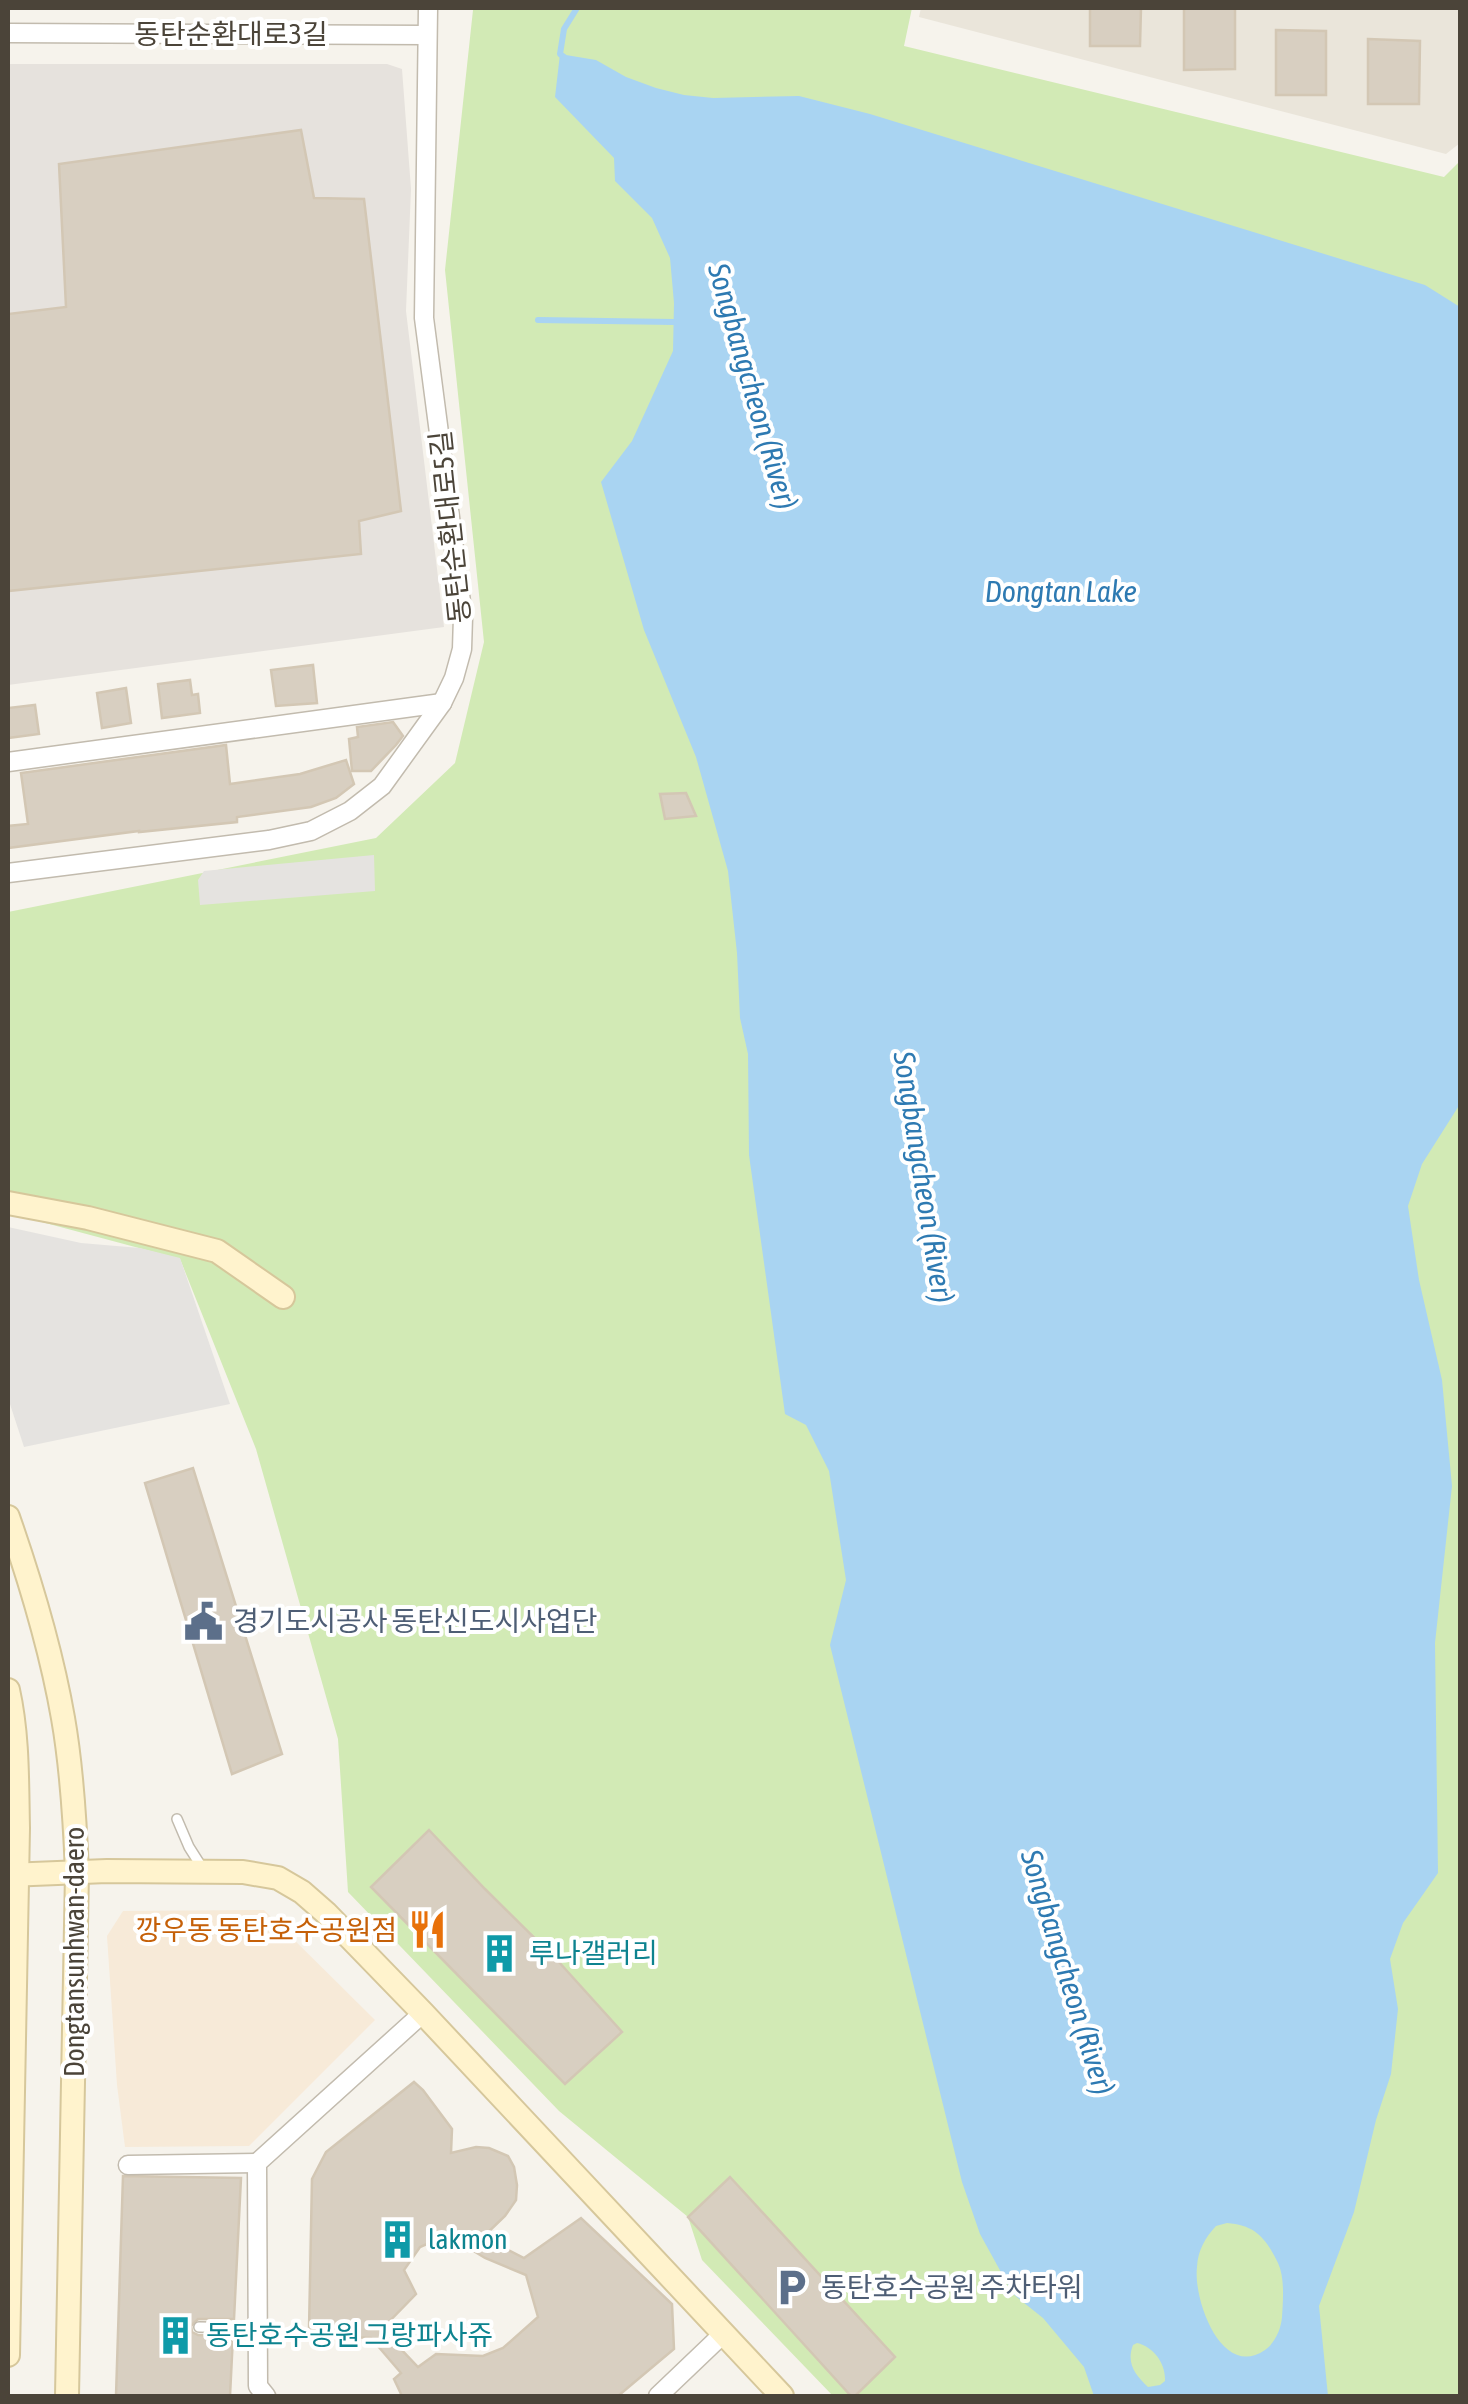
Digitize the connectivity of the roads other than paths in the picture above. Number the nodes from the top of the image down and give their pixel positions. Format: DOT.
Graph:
graph roads {
  1 [pos="428,8"];
  2 [pos="8,33"];
  3 [pos="428,35"];
  4 [pos="442,703"];
  5 [pos="8,762"];
  6 [pos="8,873"];
  7 [pos="8,1203"];
  8 [pos="283,1297"];
  9 [pos="8,1517"];
  10 [pos="8,1690"];
  11 [pos="176,1819"];
  12 [pos="78,1872"];
  13 [pos="204,1872"];
  14 [pos="12,1876"];
  15 [pos="423,2014"];
  16 [pos="257,2163"];
  17 [pos="128,2165"];
  18 [pos="199,2327"];
  19 [pos="258,2328"];
  20 [pos="723,2334"];
  21 [pos="8,2355"];
  22 [pos="67,2396"];
  23 [pos="266,2396"];
  24 [pos="658,2396"];
  25 [pos="782,2396"];
  1 -- 3 [label="street"];
  2 -- 3 [label="street, 동탄순환대로3길"];
  3 -- 4 [label="street, 동탄순환대로5길"];
  4 -- 5 [label="street"];
  4 -- 6 [label="street, 동탄순환대로5길"];
  7 -- 8 [label="main road"];
  9 -- 12 [label="main road, Dongtansunhwan-daero"];
  10 -- 14 [label="main road, Dongtansunhwan-daero"];
  11 -- 13 [label="lane"];
  12 -- 13 [label="main road"];
  12 -- 14 [label="main road"];
  12 -- 22 [label="main road, Dongtansunhwan-daero"];
  13 -- 15 [label="main road"];
  14 -- 21 [label="main road, Dongtansunhwan-daero"];
  15 -- 16 [label="street"];
  15 -- 20 [label="main road"];
  16 -- 17 [label="street"];
  16 -- 19 [label="street"];
  18 -- 19 [label="lane"];
  19 -- 23 [label="street"];
  20 -- 24 [label="street"];
  20 -- 25 [label="main road"];
}
